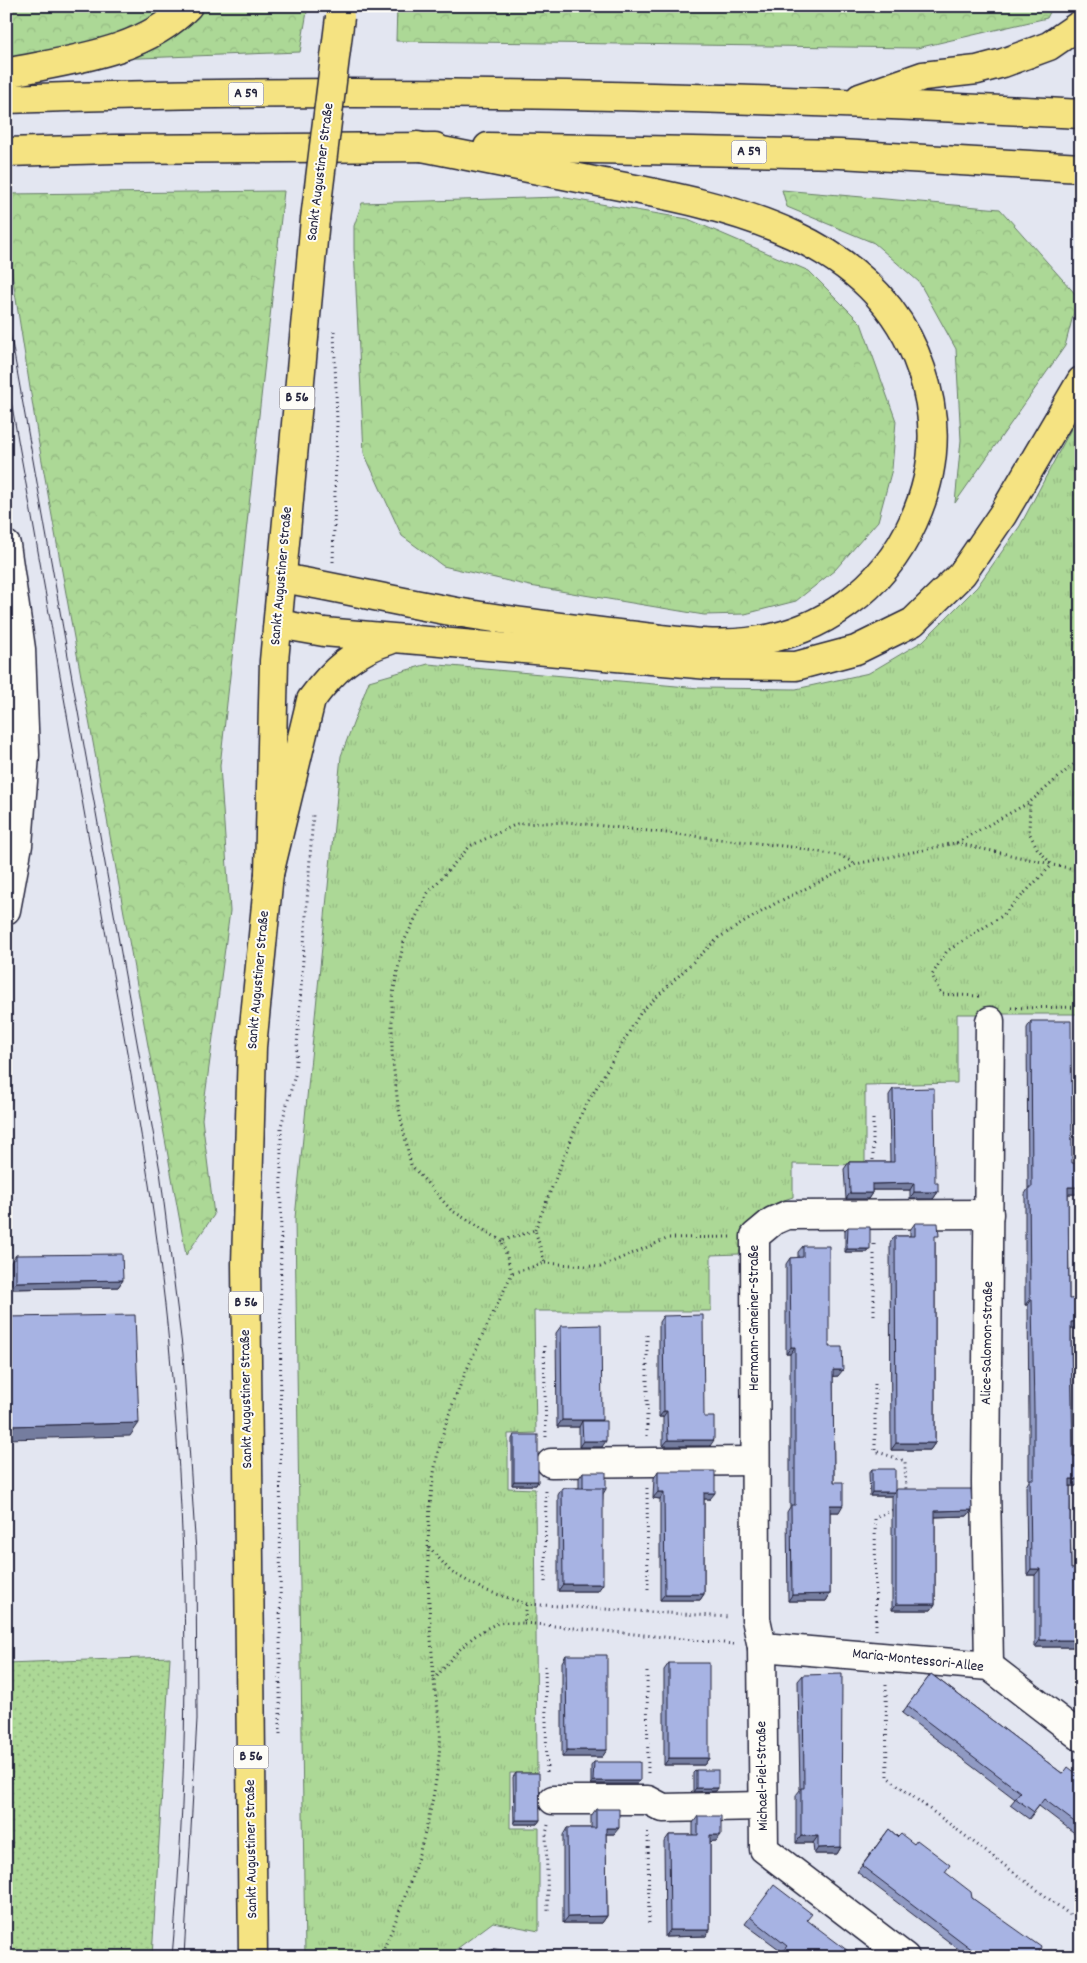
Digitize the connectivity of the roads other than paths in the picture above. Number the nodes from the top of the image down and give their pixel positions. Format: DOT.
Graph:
graph roads {
  1 [pos="188,6"];
  2 [pos="341,12"];
  3 [pos="1081,24"];
  4 [pos="6,73"];
  5 [pos="6,99"];
  6 [pos="847,102"];
  7 [pos="1081,114"];
  8 [pos="417,146"];
  9 [pos="6,152"];
  10 [pos="1081,168"];
  11 [pos="1081,381"];
  12 [pos="6,545"];
  13 [pos="282,578"];
  14 [pos="278,624"];
  15 [pos="396,639"];
  16 [pos="269,874"];
  17 [pos="6,910"];
  18 [pos="990,1015"];
  19 [pos="989,1214"];
  20 [pos="754,1461"];
  21 [pos="551,1463"];
  22 [pos="762,1646"];
  23 [pos="989,1666"];
  24 [pos="1081,1737"];
  25 [pos="553,1800"];
  26 [pos="763,1806"];
  27 [pos="252,1957"];
  28 [pos="905,1957"];
  1 -- 4 [label="main road"];
  2 -- 13 [label="main road, Sankt Augustiner Straße / B 56, bridge"];
  3 -- 6 [label="main road"];
  5 -- 6 [label="main road, A 59"];
  6 -- 7 [label="main road, A 59"];
  8 -- 9 [label="main road, A 59"];
  8 -- 10 [label="main road, A 59"];
  8 -- 13 [label="main road"];
  11 -- 15 [label="main road"];
  12 -- 17 [label="street"];
  13 -- 14 [label="main road, Sankt Augustiner Straße / B 56"];
  14 -- 15 [label="main road"];
  14 -- 16 [label="main road, Sankt Augustiner Straße / B 56"];
  15 -- 16 [label="main road"];
  16 -- 27 [label="main road, Sankt Augustiner Straße / B 56"];
  18 -- 19 [label="street, Alice-Salomon-Straße"];
  19 -- 20 [label="street, Hermann-Gmeiner-Straße"];
  19 -- 23 [label="street, Alice-Salomon-Straße"];
  20 -- 21 [label="street"];
  20 -- 22 [label="street, Hermann-Gmeiner-Straße"];
  22 -- 23 [label="street, Maria-Montessori-Allee"];
  22 -- 26 [label="street, Michael-Piel-Straße"];
  23 -- 24 [label="street, Maria-Montessori-Allee"];
  25 -- 26 [label="street"];
  26 -- 28 [label="street, Michael-Piel-Straße"];
}
